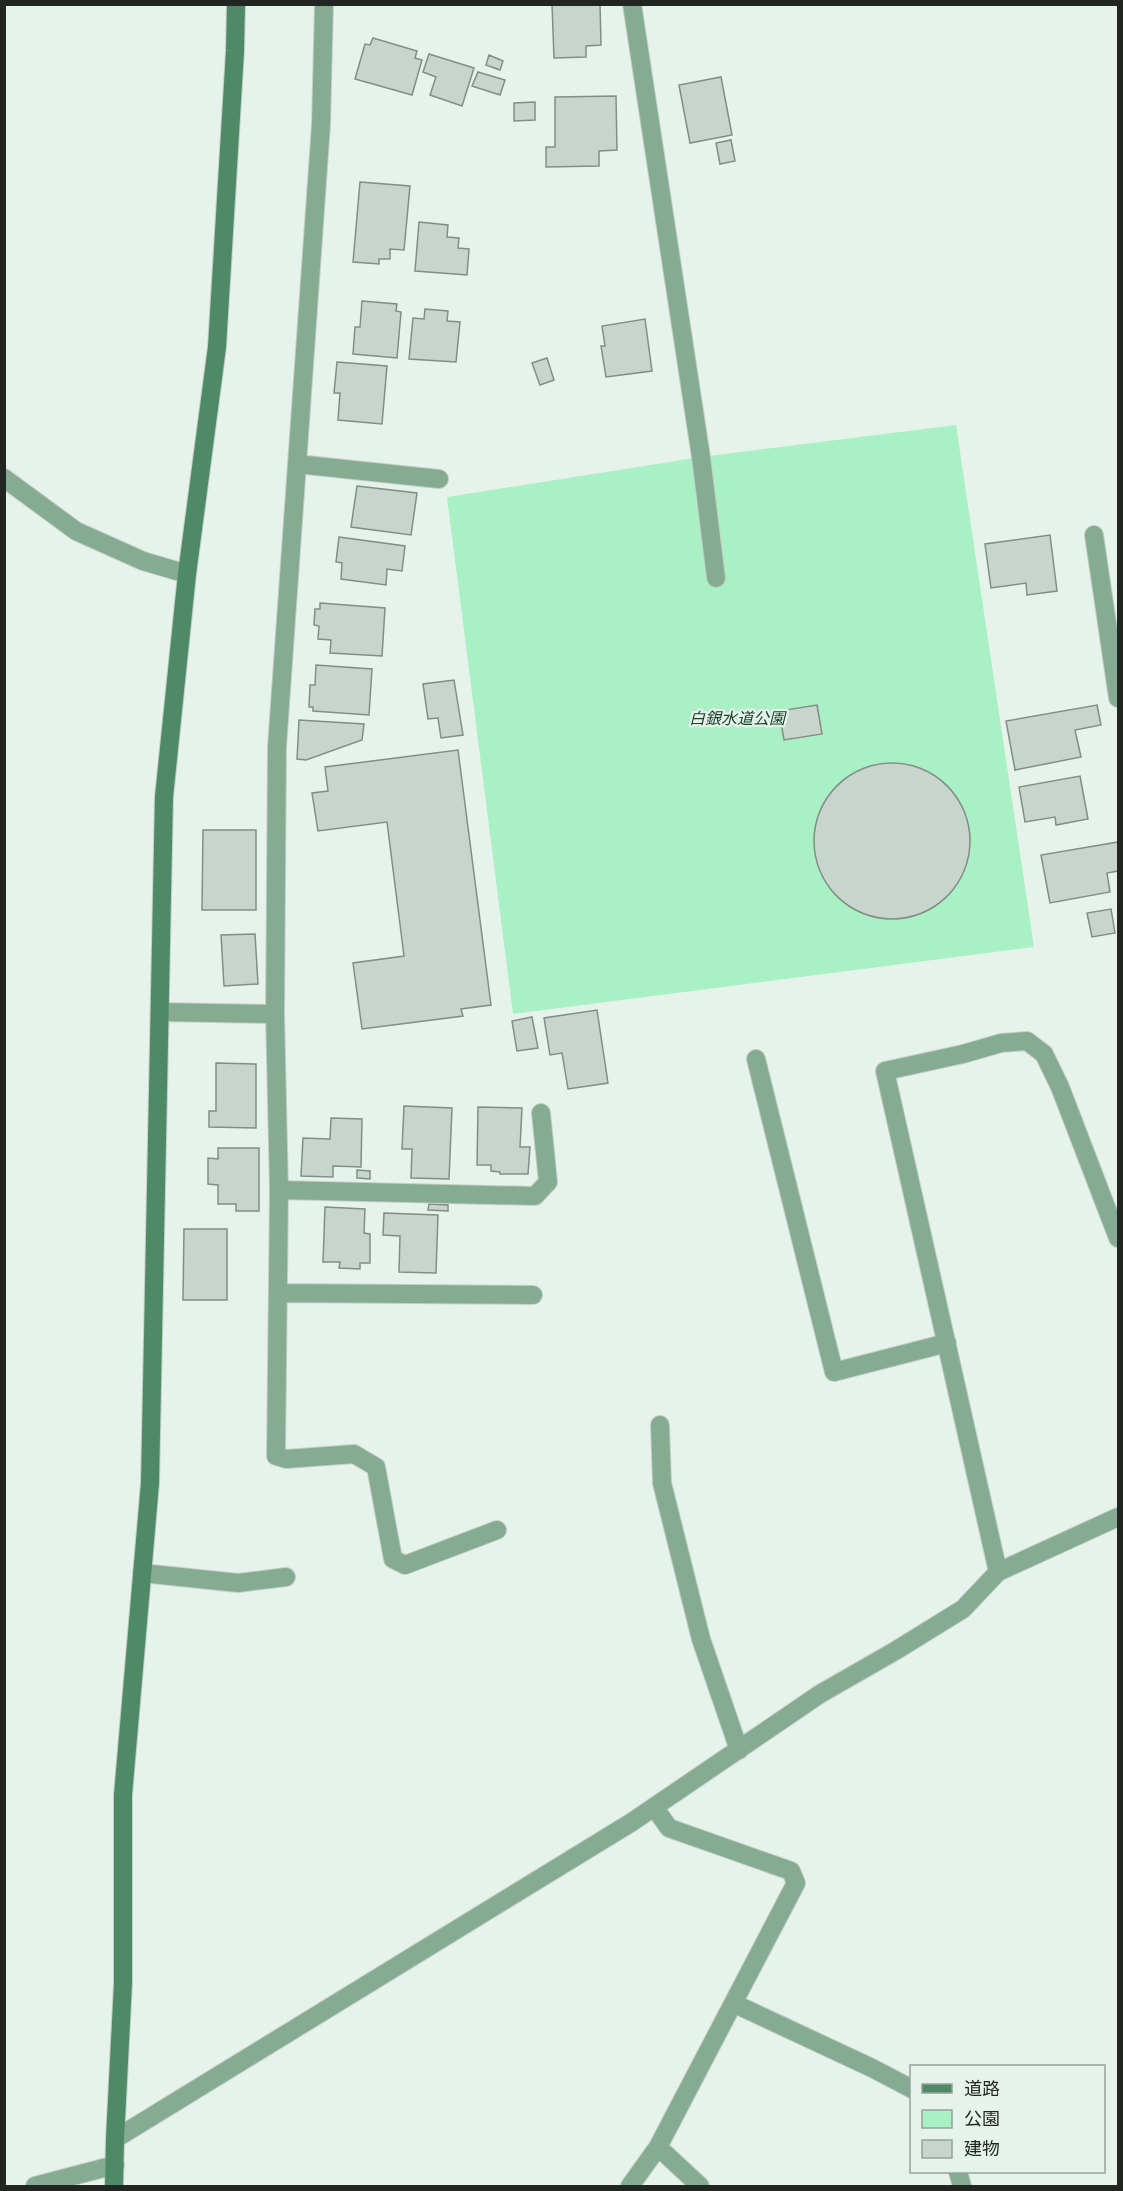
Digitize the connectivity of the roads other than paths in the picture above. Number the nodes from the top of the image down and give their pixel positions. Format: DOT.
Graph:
graph roads {
  1 [pos="236,4"];
  2 [pos="324,4"];
  3 [pos="633,4"];
  4 [pos="297,464"];
  5 [pos="4,478"];
  6 [pos="439,479"];
  7 [pos="1094,535"];
  8 [pos="187,574"];
  9 [pos="716,578"];
  10 [pos="1119,698"];
  11 [pos="160,1012"];
  12 [pos="275,1014"];
  13 [pos="756,1059"];
  14 [pos="541,1113"];
  15 [pos="279,1190"];
  16 [pos="1119,1238"];
  17 [pos="278,1293"];
  18 [pos="533,1295"];
  19 [pos="947,1343"];
  20 [pos="660,1425"];
  21 [pos="1119,1517"];
  22 [pos="497,1530"];
  23 [pos="998,1572"];
  24 [pos="142,1574"];
  25 [pos="286,1577"];
  26 [pos="739,1750"];
  27 [pos="654,1807"];
  28 [pos="735,2004"];
  29 [pos="910,2088"];
  30 [pos="115,2139"];
  31 [pos="658,2147"];
  32 [pos="115,2165"];
  33 [pos="35,2187"];
  34 [pos="114,2187"];
  35 [pos="630,2187"];
  36 [pos="700,2187"];
  1 -- 8 [label="street"];
  2 -- 4 [label="street"];
  3 -- 9 [label="street"];
  4 -- 6 [label="street"];
  4 -- 12 [label="street"];
  5 -- 8 [label="street"];
  7 -- 10 [label="street"];
  8 -- 11 [label="street"];
  11 -- 12 [label="street"];
  11 -- 24 [label="street"];
  12 -- 15 [label="street"];
  13 -- 19 [label="street"];
  14 -- 15 [label="street"];
  15 -- 17 [label="street"];
  16 -- 19 [label="street"];
  17 -- 18 [label="street"];
  17 -- 22 [label="street"];
  19 -- 23 [label="street"];
  20 -- 26 [label="street"];
  21 -- 23 [label="street"];
  23 -- 26 [label="street"];
  24 -- 25 [label="street"];
  24 -- 30 [label="street"];
  26 -- 27 [label="street"];
  27 -- 28 [label="street"];
  27 -- 30 [label="street"];
  28 -- 29 [label="street"];
  28 -- 31 [label="street"];
  30 -- 32 [label="street"];
  31 -- 35 [label="street"];
  31 -- 36 [label="street"];
  32 -- 33 [label="street"];
  32 -- 34 [label="street"];
}
